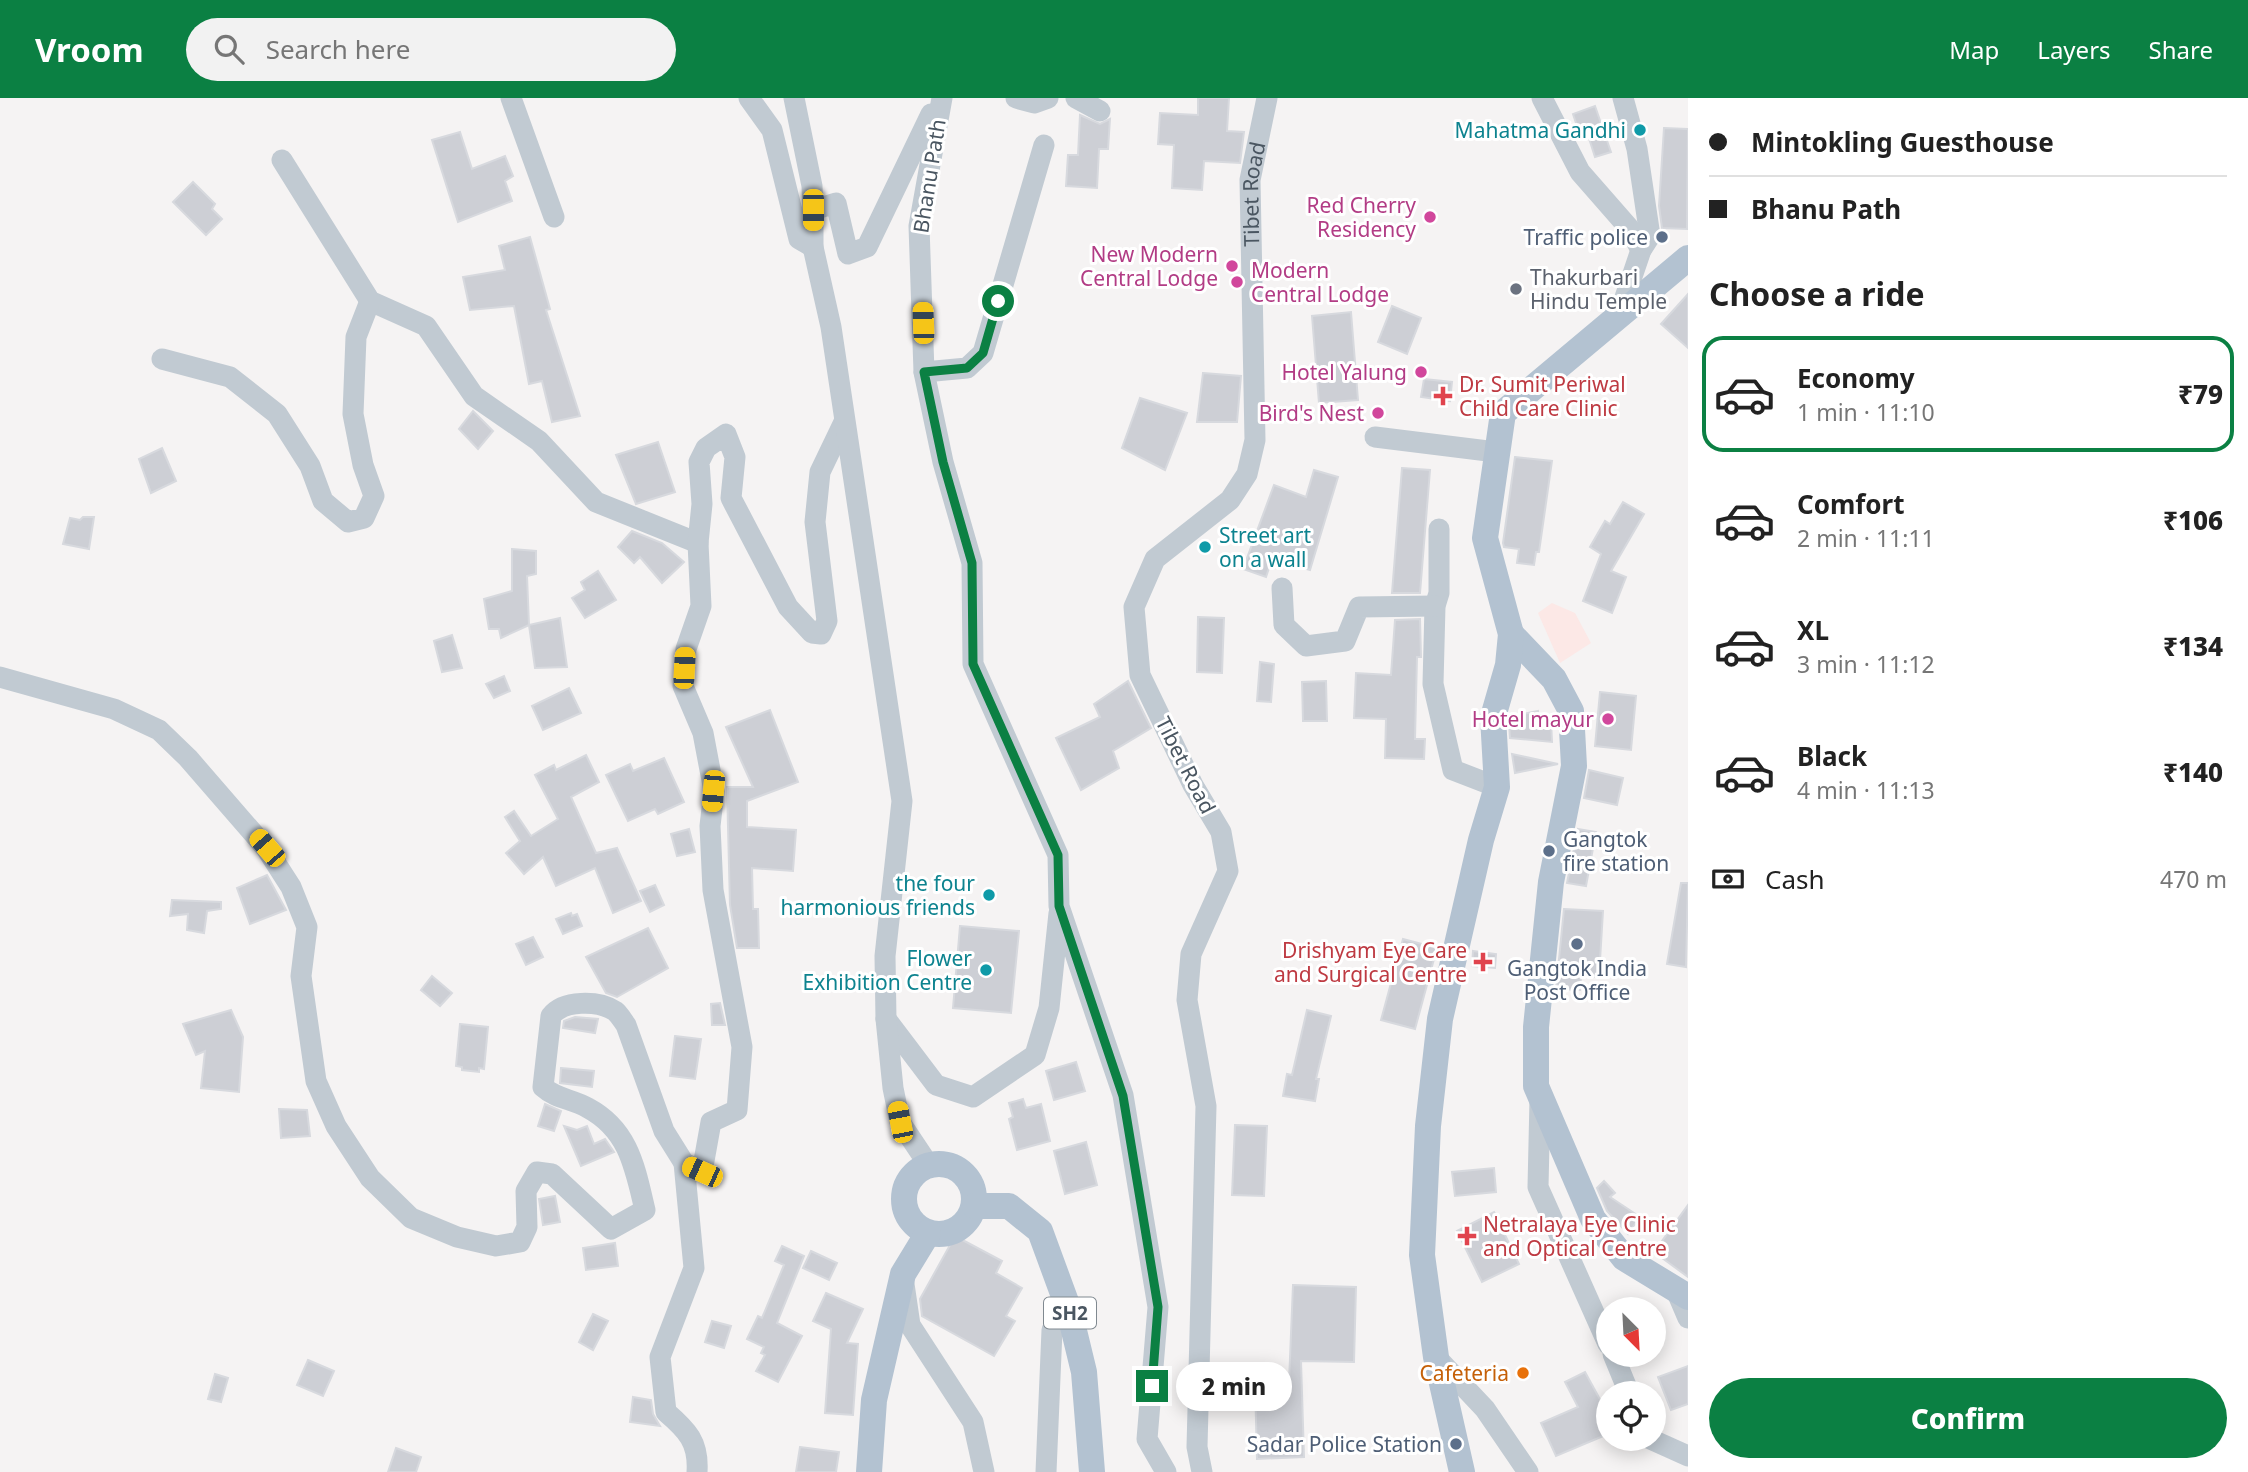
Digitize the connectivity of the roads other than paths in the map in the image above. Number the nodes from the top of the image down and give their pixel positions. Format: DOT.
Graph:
graph roads {
  1 [pos="511,98"];
  2 [pos="749,98"];
  3 [pos="794,98"];
  4 [pos="940,98"];
  5 [pos="1016,98"];
  6 [pos="1048,98"];
  7 [pos="1076,98"];
  8 [pos="1267,98"];
  9 [pos="1542,98"];
  10 [pos="1623,98"];
  11 [pos="1100,111"];
  12 [pos="1044,145"];
  13 [pos="282,160"];
  14 [pos="813,210"];
  15 [pos="554,217"];
  16 [pos="813,247"];
  17 [pos="1641,250"];
  18 [pos="1688,258"];
  19 [pos="370,301"];
  20 [pos="1618,318"];
  21 [pos="162,359"];
  22 [pos="924,372"];
  23 [pos="844,422"];
  24 [pos="1375,437"];
  25 [pos="1496,452"];
  26 [pos="1439,529"];
  27 [pos="698,543"];
  28 [pos="1282,587"];
  29 [pos="1435,606"];
  30 [pos="1511,634"];
  31 [pos="0,677"];
  32 [pos="1497,787"];
  33 [pos="1059,906"];
  34 [pos="886,1019"];
  35 [pos="1540,1095"];
  36 [pos="684,1163"];
  37 [pos="928,1164"];
  38 [pos="975,1206"];
  39 [pos="928,1233"];
  40 [pos="903,1274"];
  41 [pos="1682,1293"];
  42 [pos="1069,1310"];
  43 [pos="1596,1317"];
  44 [pos="1688,1318"];
  45 [pos="1436,1357"];
  46 [pos="1666,1446"];
  47 [pos="1688,1455"];
  48 [pos="697,1472"];
  49 [pos="869,1472"];
  50 [pos="984,1472"];
  51 [pos="1046,1472"];
  52 [pos="1092,1472"];
  53 [pos="1166,1472"];
  54 [pos="1202,1472"];
  55 [pos="1462,1472"];
  56 [pos="1528,1472"];
  1 -- 15 [label="street"];
  2 -- 16 [label="street"];
  3 -- 14 [label="street"];
  4 -- 14 [label="street"];
  4 -- 22 [label="street, Bhanu Path"];
  5 -- 6 [label="street"];
  7 -- 11 [label="street"];
  8 -- 54 [label="street, Tibet Road"];
  9 -- 17 [label="street"];
  10 -- 17 [label="street"];
  12 -- 22 [label="street"];
  13 -- 19 [label="street"];
  14 -- 16 [label="street"];
  16 -- 23 [label="street"];
  17 -- 20 [label="street"];
  18 -- 20 [label="main road"];
  19 -- 21 [label="street"];
  19 -- 27 [label="street"];
  20 -- 25 [label="main road"];
  22 -- 33 [label="street, Bhanu Path"];
  23 -- 27 [label="street"];
  23 -- 34 [label="street"];
  24 -- 25 [label="street"];
  25 -- 30 [label="main road"];
  26 -- 29 [label="street"];
  27 -- 36 [label="street"];
  28 -- 29 [label="street"];
  29 -- 32 [label="street"];
  30 -- 32 [label="main road"];
  30 -- 35 [label="main road"];
  31 -- 36 [label="street"];
  32 -- 45 [label="main road"];
  33 -- 34 [label="street"];
  33 -- 53 [label="street, Bhanu Path"];
  34 -- 37 [label="street"];
  35 -- 41 [label="main road"];
  35 -- 43 [label="street"];
  36 -- 48 [label="street"];
  37 -- 38 [label="main road"];
  37 -- 39 [label="main road"];
  38 -- 39 [label="main road"];
  38 -- 42 [label="main road, SH2"];
  39 -- 40 [label="main road"];
  40 -- 49 [label="main road"];
  40 -- 50 [label="street"];
  41 -- 44 [label="street"];
  42 -- 51 [label="street"];
  42 -- 52 [label="main road, SH2"];
  45 -- 55 [label="main road"];
  45 -- 56 [label="street"];
  46 -- 47 [label="street"];
}
